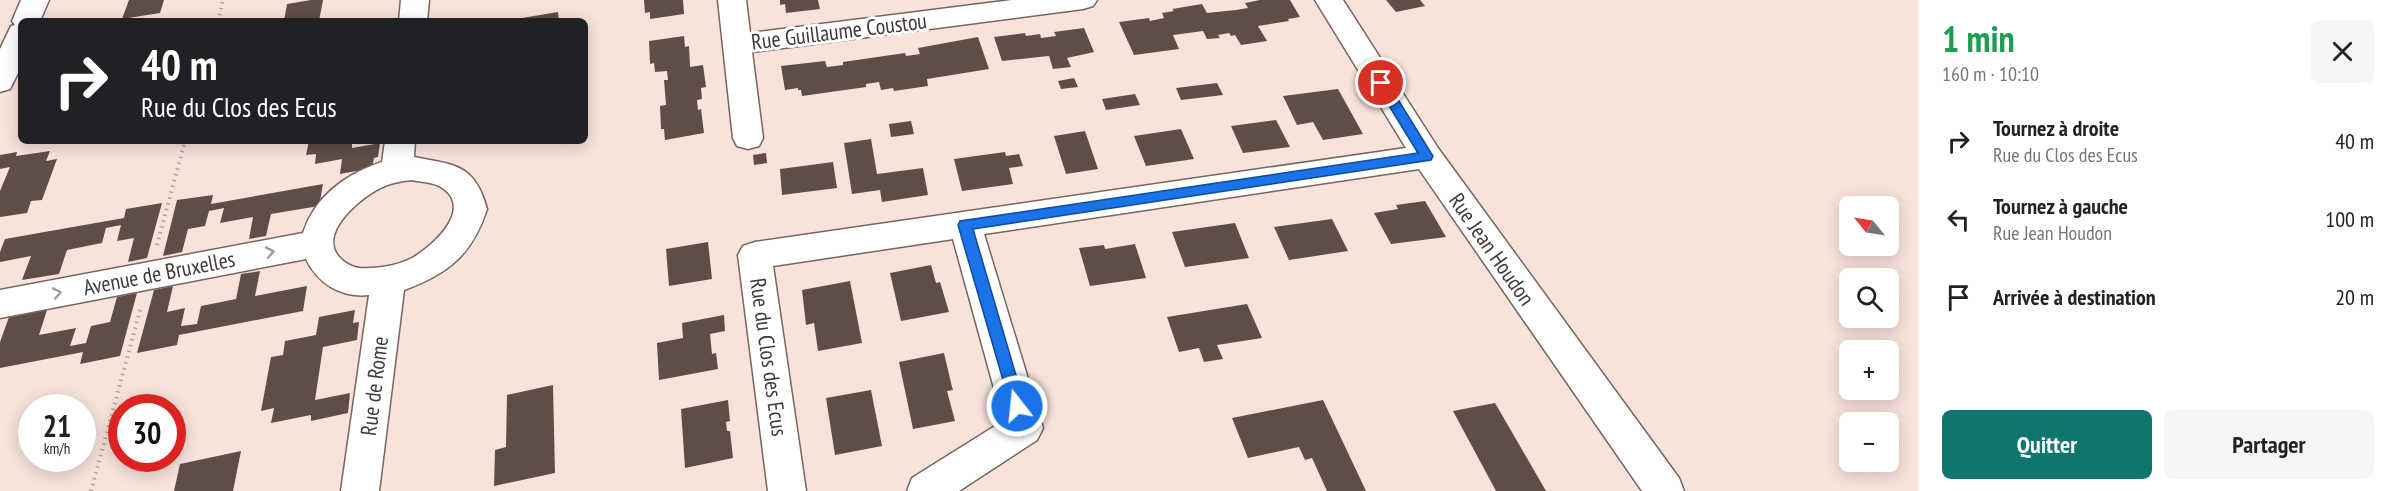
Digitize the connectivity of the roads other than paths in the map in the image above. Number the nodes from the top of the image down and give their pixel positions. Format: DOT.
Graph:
graph roads {
  1 [pos="35,0"];
  2 [pos="415,0"];
  3 [pos="732,0"];
  4 [pos="1083,0"];
  5 [pos="1329,0"];
  6 [pos="27,18"];
  7 [pos="413,18"];
  8 [pos="18,40"];
  9 [pos="737,44"];
  10 [pos="0,82"];
  11 [pos="748,138"];
  12 [pos="399,156"];
  13 [pos="1427,156"];
  14 [pos="965,225"];
  15 [pos="319,243"];
  16 [pos="388,282"];
  17 [pos="0,304"];
  18 [pos="360,491"];
  19 [pos="787,491"];
  20 [pos="926,491"];
  21 [pos="1665,491"];
  1 -- 6 [label="street"];
  2 -- 7 [label="street"];
  3 -- 9 [label="street"];
  4 -- 9 [label="street, Rue Guillaume Coustou"];
  5 -- 13 [label="street, Rue Jean Houdon"];
  8 -- 10 [label="street"];
  9 -- 11 [label="street"];
  12 -- 15 [label="street"];
  12 -- 16 [label="street"];
  13 -- 14 [label="street, Rue du Clos des Ecus"];
  13 -- 21 [label="street, Rue Jean Houdon"];
  14 -- 19 [label="street, Rue du Clos des Ecus"];
  14 -- 20 [label="street"];
  15 -- 16 [label="street"];
  17 -- 15 [label="street, Avenue de Bruxelles, one-way"];
  16 -- 18 [label="street, Rue de Rome"];
}
